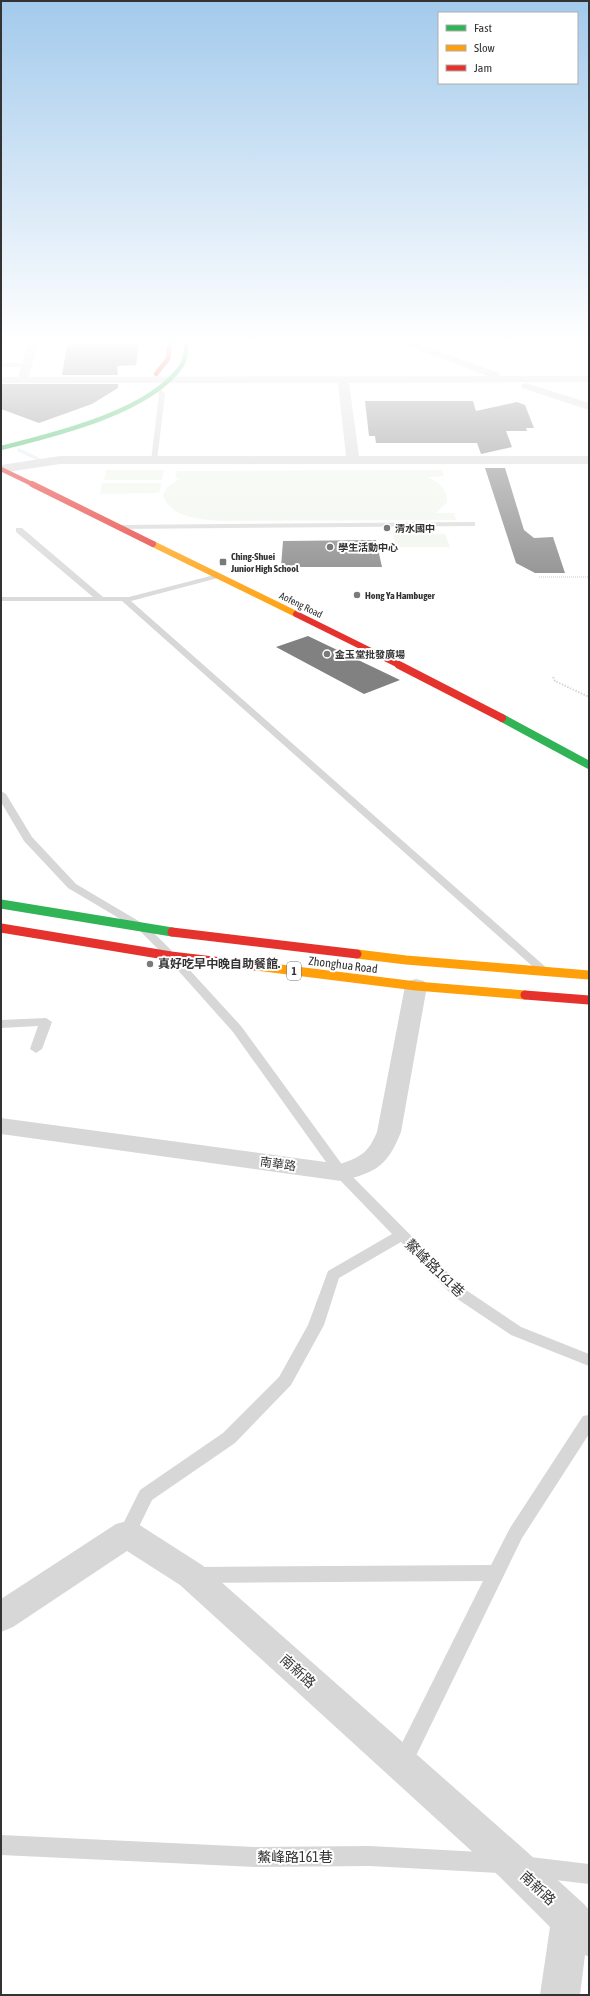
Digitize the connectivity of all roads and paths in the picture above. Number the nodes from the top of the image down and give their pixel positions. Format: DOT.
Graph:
graph roads {
  1 [pos="18,434"];
  2 [pos="56,434"];
  3 [pos="157,434"];
  4 [pos="349,434"];
  5 [pos="1,439"];
  6 [pos="1,448"];
  7 [pos="353,460"];
  8 [pos="589,460"];
  9 [pos="154,461"];
  10 [pos="1,469"];
  11 [pos="472,524"];
  12 [pos="118,527"];
  13 [pos="19,530"];
  14 [pos="215,576"];
  15 [pos="539,577"];
  16 [pos="589,578"];
  17 [pos="1,599"];
  18 [pos="124,599"];
  19 [pos="102,600"];
  20 [pos="553,677"];
  21 [pos="589,697"];
  22 [pos="589,765"];
  23 [pos="1,794"];
  24 [pos="1,904"];
  25 [pos="1,928"];
  26 [pos="143,928"];
  27 [pos="171,956"];
  28 [pos="545,972"];
  29 [pos="589,975"];
  30 [pos="416,986"];
  31 [pos="589,1000"];
  32 [pos="1,1024"];
  33 [pos="36,1048"];
  34 [pos="1,1126"];
  35 [pos="341,1173"];
  36 [pos="402,1235"];
  37 [pos="589,1360"];
  38 [pos="589,1420"];
  39 [pos="127,1534"];
  40 [pos="496,1573"];
  41 [pos="191,1575"];
  42 [pos="3,1613"];
  43 [pos="401,1764"];
  44 [pos="1,1845"];
  45 [pos="513,1864"];
  46 [pos="589,1874"];
  47 [pos="580,1928"];
  48 [pos="560,1995"];
  1 -- 5 [label="street"];
  2 -- 6 [label="street"];
  3 -- 9 [label="lane"];
  4 -- 7 [label="street"];
  7 -- 8 [label="street"];
  7 -- 9 [label="street"];
  9 -- 10 [label="street"];
  10 -- 12 [label="street, Aofeng Road"];
  11 -- 12 [label="lane"];
  12 -- 14 [label="street, Aofeng Road"];
  13 -- 19 [label="lane"];
  14 -- 18 [label="lane"];
  14 -- 22 [label="street, Aofeng Road"];
  15 -- 16 [label="path"];
  17 -- 19 [label="lane"];
  18 -- 19 [label="lane"];
  18 -- 28 [label="lane"];
  20 -- 21 [label="path"];
  23 -- 26 [label="lane, 鰲峰路161巷"];
  24 -- 26 [label="street, Zhonghua Road / 1"];
  25 -- 27 [label="street, Zhonghua Road / 1"];
  26 -- 27 [label="lane, 鰲峰路161巷"];
  26 -- 28 [label="street, Zhonghua Road / 1"];
  27 -- 30 [label="street, Zhonghua Road / 1"];
  27 -- 35 [label="lane, 鰲峰路161巷"];
  28 -- 29 [label="street, Zhonghua Road / 1"];
  30 -- 31 [label="street, Zhonghua Road / 1"];
  30 -- 35 [label="street, 南華路"];
  32 -- 33 [label="lane"];
  34 -- 35 [label="street, 南華路"];
  35 -- 36 [label="lane, 鰲峰路161巷"];
  36 -- 37 [label="lane, 鰲峰路161巷"];
  36 -- 39 [label="lane"];
  38 -- 40 [label="lane"];
  39 -- 41 [label="street, 南新路"];
  39 -- 42 [label="street"];
  40 -- 41 [label="lane"];
  40 -- 43 [label="lane"];
  41 -- 43 [label="street, 南新路"];
  43 -- 45 [label="street, 南新路"];
  44 -- 45 [label="lane, 鰲峰路161巷"];
  45 -- 46 [label="lane, 鰲峰路161巷"];
  45 -- 47 [label="street, 南新路"];
  47 -- 48 [label="street"];
}
